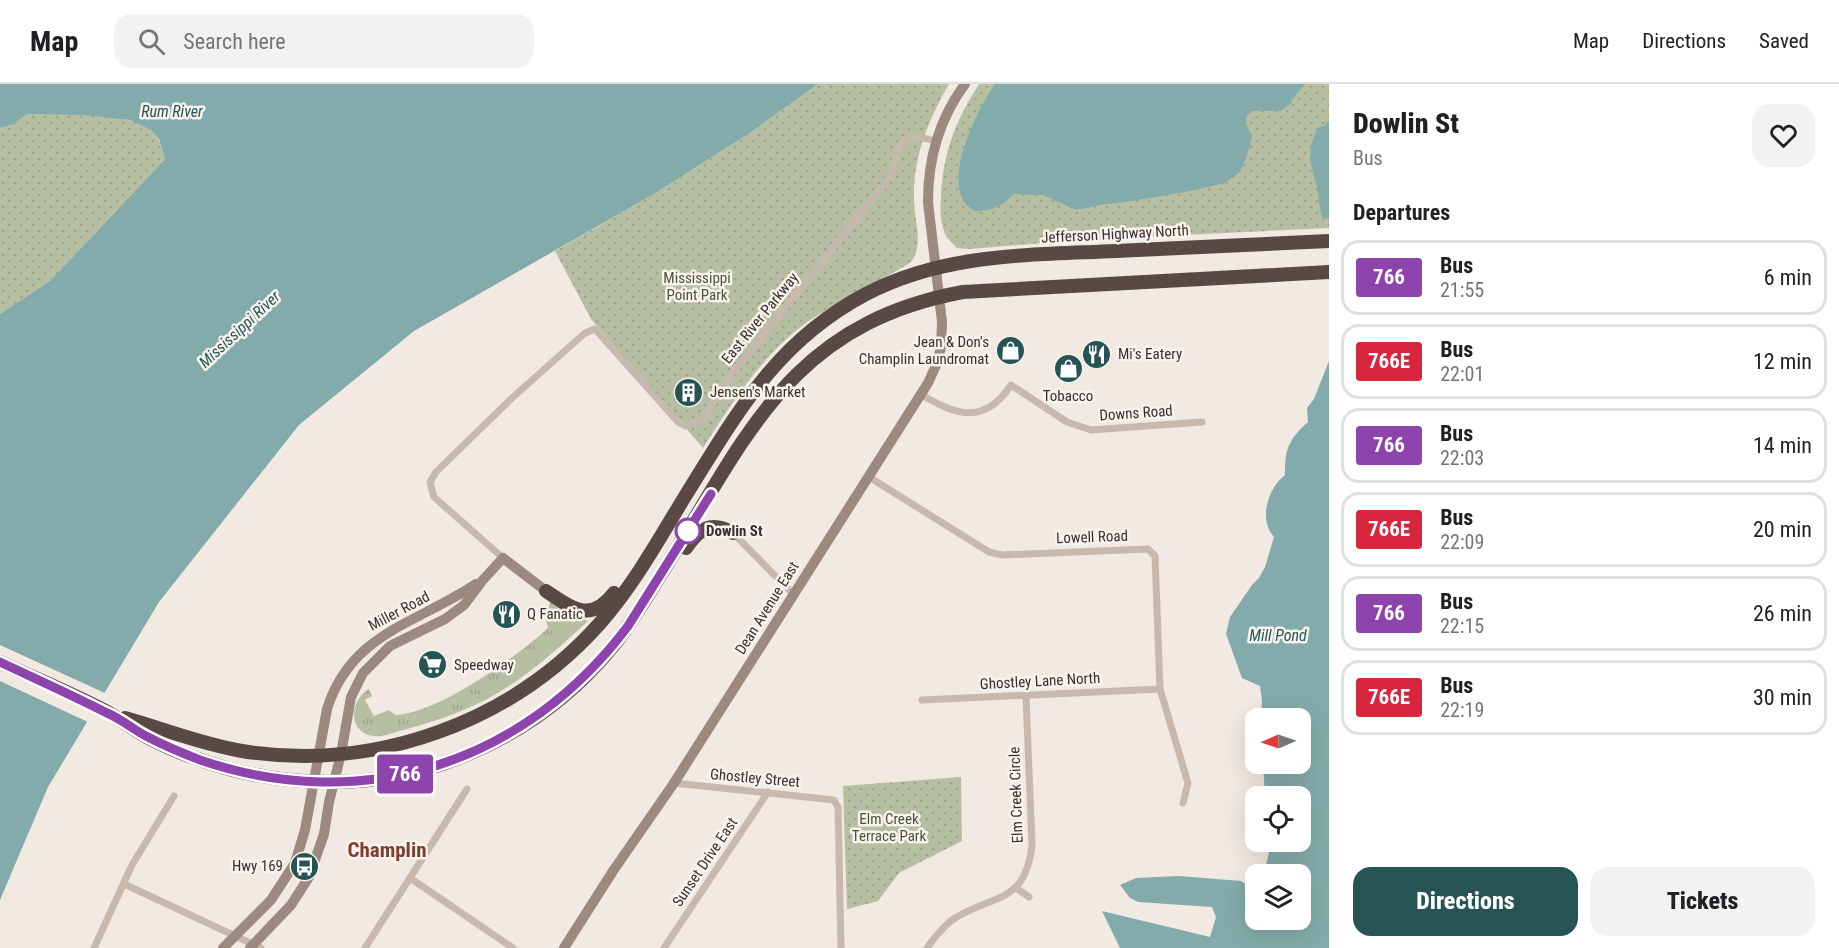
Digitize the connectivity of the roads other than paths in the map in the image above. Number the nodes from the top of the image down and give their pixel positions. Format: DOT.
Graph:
graph roads {
  1 [pos="965,84"];
  2 [pos="935,141"];
  3 [pos="1329,241"];
  4 [pos="936,267"];
  5 [pos="1329,272"];
  6 [pos="939,296"];
  7 [pos="920,394"];
  8 [pos="1202,422"];
  9 [pos="869,477"];
  10 [pos="672,518"];
  11 [pos="733,533"];
  12 [pos="503,558"];
  13 [pos="482,581"];
  14 [pos="546,591"];
  15 [pos="793,594"];
  16 [pos="628,626"];
  17 [pos="0,662"];
  18 [pos="1160,689"];
  19 [pos="1026,696"];
  20 [pos="922,700"];
  21 [pos="109,713"];
  22 [pos="341,754"];
  23 [pos="318,756"];
  24 [pos="313,783"];
  25 [pos="335,783"];
  26 [pos="674,783"];
  27 [pos="467,789"];
  28 [pos="768,792"];
  29 [pos="174,796"];
  30 [pos="1183,803"];
  31 [pos="410,878"];
  32 [pos="124,884"];
  33 [pos="1016,888"];
  34 [pos="1029,897"];
  35 [pos="235,936"];
  36 [pos="255,947"];
  37 [pos="94,948"];
  38 [pos="223,948"];
  39 [pos="365,948"];
  40 [pos="513,948"];
  41 [pos="564,948"];
  42 [pos="664,948"];
  43 [pos="841,948"];
  44 [pos="927,948"];
  1 -- 2 [label="street, Dean Avenue East"];
  2 -- 4 [label="street, Dean Avenue East"];
  2 -- 12 [label="street, East River Parkway"];
  3 -- 4 [label="highway, Jefferson Highway North"];
  4 -- 6 [label="street, Dean Avenue East"];
  4 -- 10 [label="highway, Jefferson Highway North"];
  5 -- 6 [label="highway"];
  6 -- 7 [label="street, Dean Avenue East"];
  6 -- 16 [label="highway"];
  7 -- 8 [label="street, Downs Road"];
  7 -- 9 [label="street, Dean Avenue East"];
  9 -- 15 [label="street, Dean Avenue East"];
  9 -- 18 [label="street, Lowell Road"];
  10 -- 14 [label="highway"];
  10 -- 22 [label="highway"];
  11 -- 15 [label="street"];
  11 -- 16 [label="highway"];
  12 -- 13 [label="street, Miller Road"];
  12 -- 14 [label="street"];
  13 -- 22 [label="street, Miller Road"];
  13 -- 23 [label="street, Miller Road"];
  15 -- 26 [label="street, Dean Avenue East"];
  16 -- 25 [label="highway"];
  17 -- 21 [label="highway"];
  18 -- 19 [label="street, Ghostley Lane North"];
  18 -- 30 [label="street, Lowell Road"];
  19 -- 20 [label="street, Ghostley Lane North"];
  19 -- 33 [label="street, Elm Creek Circle"];
  21 -- 23 [label="highway"];
  21 -- 24 [label="highway"];
  22 -- 23 [label="highway"];
  22 -- 25 [label="street, Miller Road"];
  23 -- 24 [label="street, Miller Road"];
  24 -- 25 [label="highway"];
  24 -- 35 [label="street, Miller Road"];
  25 -- 36 [label="street, Miller Road"];
  26 -- 28 [label="street, Ghostley Street"];
  26 -- 41 [label="street, Dean Avenue East"];
  27 -- 31 [label="street"];
  28 -- 42 [label="street, Sunset Drive East"];
  28 -- 43 [label="street, Ghostley Street"];
  29 -- 32 [label="street"];
  31 -- 39 [label="street"];
  31 -- 40 [label="street"];
  32 -- 35 [label="street"];
  32 -- 37 [label="street"];
  33 -- 34 [label="street"];
  33 -- 44 [label="street"];
  35 -- 36 [label="street"];
  35 -- 38 [label="street, Miller Road"];
}
